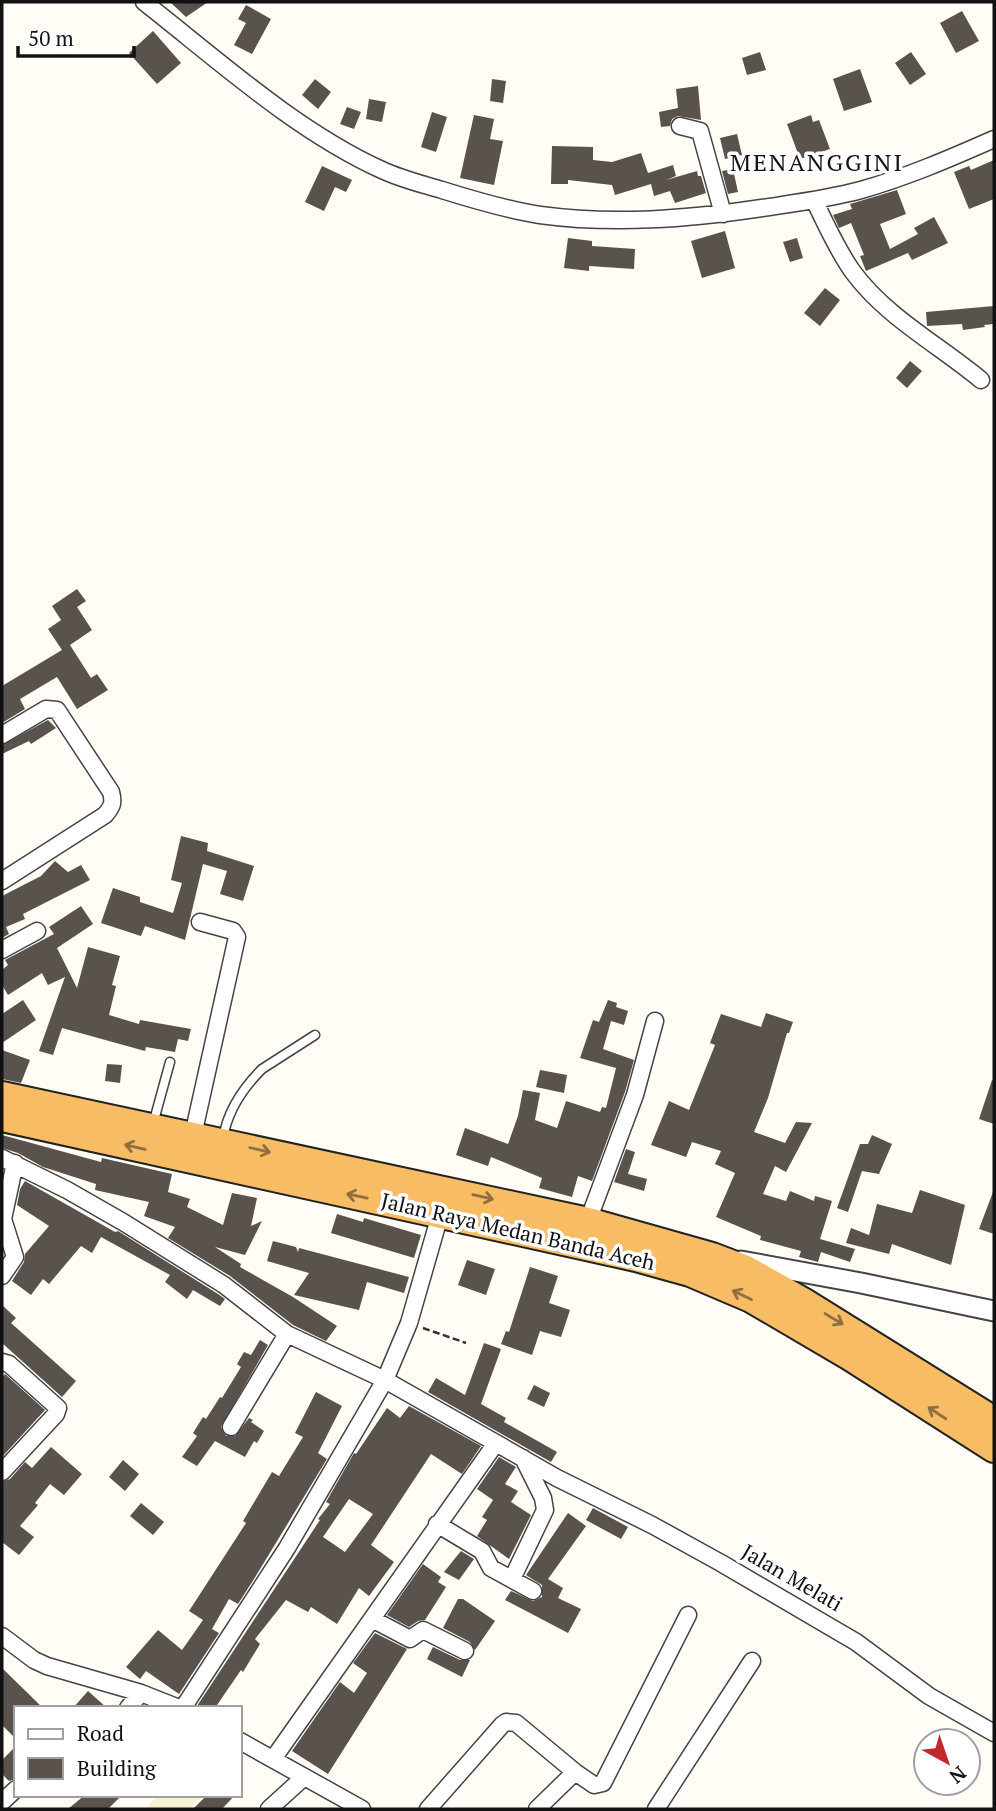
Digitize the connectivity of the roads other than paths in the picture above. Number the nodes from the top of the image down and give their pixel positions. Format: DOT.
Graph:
graph roads {
  1 [pos="144,2"];
  2 [pos="680,126"];
  3 [pos="994,139"];
  4 [pos="814,200"];
  5 [pos="723,214"];
  6 [pos="981,380"];
  7 [pos="2,736"];
  8 [pos="2,881"];
  9 [pos="200,922"];
  10 [pos="37,931"];
  11 [pos="2,950"];
  12 [pos="655,1021"];
  13 [pos="315,1035"];
  14 [pos="170,1062"];
  15 [pos="2,1096"];
  16 [pos="2,1118"];
  17 [pos="153,1127"];
  18 [pos="193,1135"];
  19 [pos="222,1142"];
  20 [pos="9,1161"];
  21 [pos="440,1215"];
  22 [pos="587,1221"];
  23 [pos="712,1256"];
  24 [pos="2,1276"];
  25 [pos="994,1311"];
  26 [pos="287,1334"];
  27 [pos="2,1362"];
  28 [pos="385,1380"];
  29 [pos="994,1420"];
  30 [pos="231,1427"];
  31 [pos="496,1443"];
  32 [pos="994,1450"];
  33 [pos="523,1458"];
  34 [pos="2,1472"];
  35 [pos="438,1524"];
  36 [pos="512,1579"];
  37 [pos="533,1591"];
  38 [pos="688,1615"];
  39 [pos="372,1619"];
  40 [pos="3,1639"];
  41 [pos="465,1651"];
  42 [pos="752,1661"];
  43 [pos="141,1693"];
  44 [pos="130,1706"];
  45 [pos="175,1706"];
  46 [pos="179,1706"];
  47 [pos="994,1733"];
  48 [pos="242,1742"];
  49 [pos="273,1759"];
  50 [pos="575,1772"];
  51 [pos="303,1778"];
  52 [pos="269,1809"];
  53 [pos="362,1809"];
  54 [pos="428,1809"];
  55 [pos="537,1809"];
  56 [pos="656,1809"];
  1 -- 5 [label="street"];
  2 -- 5 [label="street"];
  3 -- 4 [label="street"];
  4 -- 5 [label="street"];
  4 -- 6 [label="street"];
  7 -- 8 [label="street"];
  9 -- 18 [label="street"];
  10 -- 11 [label="street"];
  12 -- 22 [label="street"];
  13 -- 19 [label="lane"];
  14 -- 17 [label="lane"];
  15 -- 17 [label="highway, Jalan Raya Medan Banda Aceh"];
  21 -- 16 [label="highway, Jalan Raya Medan Banda Aceh, one-way"];
  17 -- 18 [label="highway, Jalan Raya Medan Banda Aceh"];
  18 -- 19 [label="highway, Jalan Raya Medan Banda Aceh"];
  19 -- 22 [label="highway, Jalan Raya Medan Banda Aceh, one-way"];
  20 -- 24 [label="street"];
  20 -- 26 [label="street, Jalan Melati"];
  21 -- 28 [label="street"];
  32 -- 21 [label="highway, Jalan Raya Medan Banda Aceh, one-way"];
  22 -- 23 [label="highway, Jalan Raya Medan Banda Aceh"];
  23 -- 25 [label="street"];
  23 -- 29 [label="highway, Jalan Raya Medan Banda Aceh, one-way"];
  26 -- 28 [label="street, Jalan Melati"];
  26 -- 30 [label="street"];
  27 -- 34 [label="street"];
  28 -- 31 [label="street, Jalan Melati"];
  28 -- 46 [label="street"];
  31 -- 33 [label="street, Jalan Melati"];
  31 -- 35 [label="street"];
  33 -- 36 [label="street"];
  33 -- 47 [label="street, Jalan Melati"];
  35 -- 36 [label="street"];
  35 -- 39 [label="street"];
  36 -- 37 [label="street"];
  38 -- 50 [label="street"];
  39 -- 41 [label="street"];
  39 -- 49 [label="street"];
  40 -- 43 [label="street"];
  42 -- 56 [label="street"];
  43 -- 44 [label="street"];
  43 -- 45 [label="street"];
  48 -- 49 [label="street"];
  49 -- 51 [label="street"];
  50 -- 54 [label="street"];
  50 -- 55 [label="street"];
  51 -- 52 [label="street"];
  51 -- 53 [label="street"];
}
